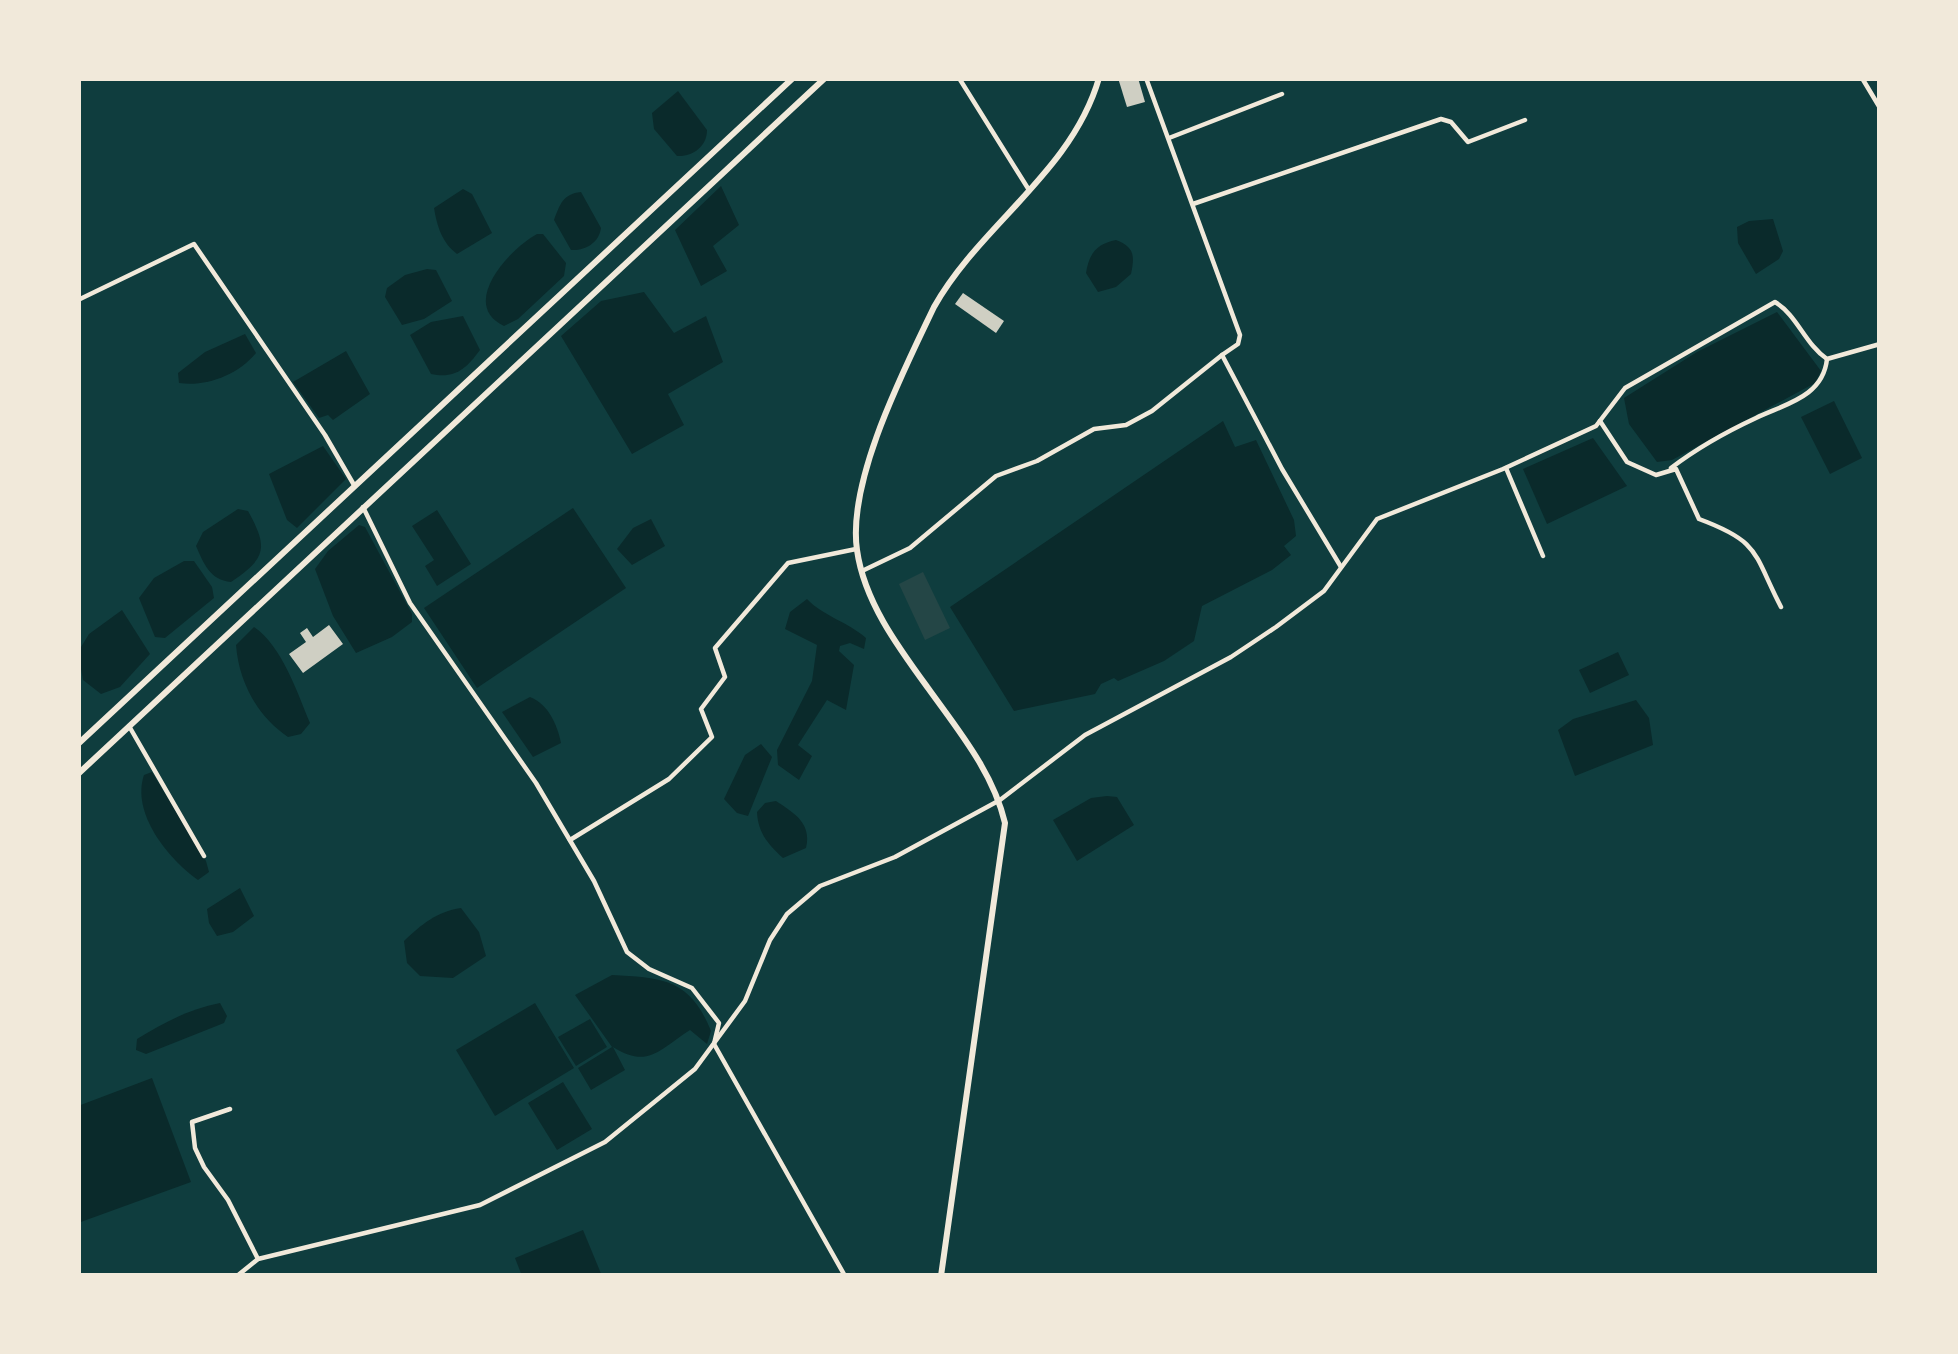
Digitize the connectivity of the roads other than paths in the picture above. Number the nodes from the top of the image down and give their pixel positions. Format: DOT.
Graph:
graph roads {
  1 [pos="794,78"];
  2 [pos="825,78"];
  3 [pos="959,78"];
  4 [pos="1099,78"];
  5 [pos="1146,78"];
  6 [pos="1862,78"];
  7 [pos="1282,94"];
  8 [pos="1880,108"];
  9 [pos="1526,121"];
  10 [pos="1169,138"];
  11 [pos="1029,191"];
  12 [pos="1193,204"];
  13 [pos="78,300"];
  14 [pos="1880,344"];
  15 [pos="1222,355"];
  16 [pos="1827,359"];
  17 [pos="1600,421"];
  18 [pos="1506,468"];
  19 [pos="1667,471"];
  20 [pos="354,484"];
  21 [pos="363,507"];
  22 [pos="856,549"];
  23 [pos="1543,556"];
  24 [pos="1342,570"];
  25 [pos="862,572"];
  26 [pos="1781,608"];
  27 [pos="129,726"];
  28 [pos="78,744"];
  29 [pos="78,774"];
  30 [pos="1000,800"];
  31 [pos="569,840"];
  32 [pos="204,856"];
  33 [pos="714,1044"];
  34 [pos="230,1109"];
  35 [pos="258,1259"];
  36 [pos="237,1276"];
  37 [pos="844,1276"];
  38 [pos="941,1276"];
  1 -- 20 [label="highway"];
  2 -- 21 [label="highway"];
  3 -- 11 [label="street"];
  4 -- 11 [label="highway"];
  5 -- 10 [label="street"];
  6 -- 8 [label="street"];
  7 -- 10 [label="street"];
  9 -- 12 [label="street"];
  10 -- 12 [label="street"];
  11 -- 22 [label="highway"];
  12 -- 15 [label="street"];
  13 -- 20 [label="street"];
  14 -- 16 [label="street"];
  15 -- 24 [label="street"];
  15 -- 25 [label="street"];
  16 -- 17 [label="street"];
  16 -- 19 [label="street"];
  17 -- 18 [label="street"];
  17 -- 19 [label="street"];
  18 -- 23 [label="street"];
  18 -- 24 [label="street"];
  19 -- 26 [label="street"];
  20 -- 28 [label="highway"];
  21 -- 27 [label="highway"];
  21 -- 31 [label="street"];
  22 -- 25 [label="highway"];
  22 -- 31 [label="street"];
  24 -- 30 [label="street"];
  25 -- 30 [label="highway"];
  27 -- 29 [label="highway"];
  27 -- 32 [label="street"];
  30 -- 33 [label="street"];
  30 -- 38 [label="highway"];
  31 -- 33 [label="street"];
  33 -- 35 [label="street"];
  33 -- 37 [label="street"];
  34 -- 35 [label="street"];
  35 -- 36 [label="street"];
}
